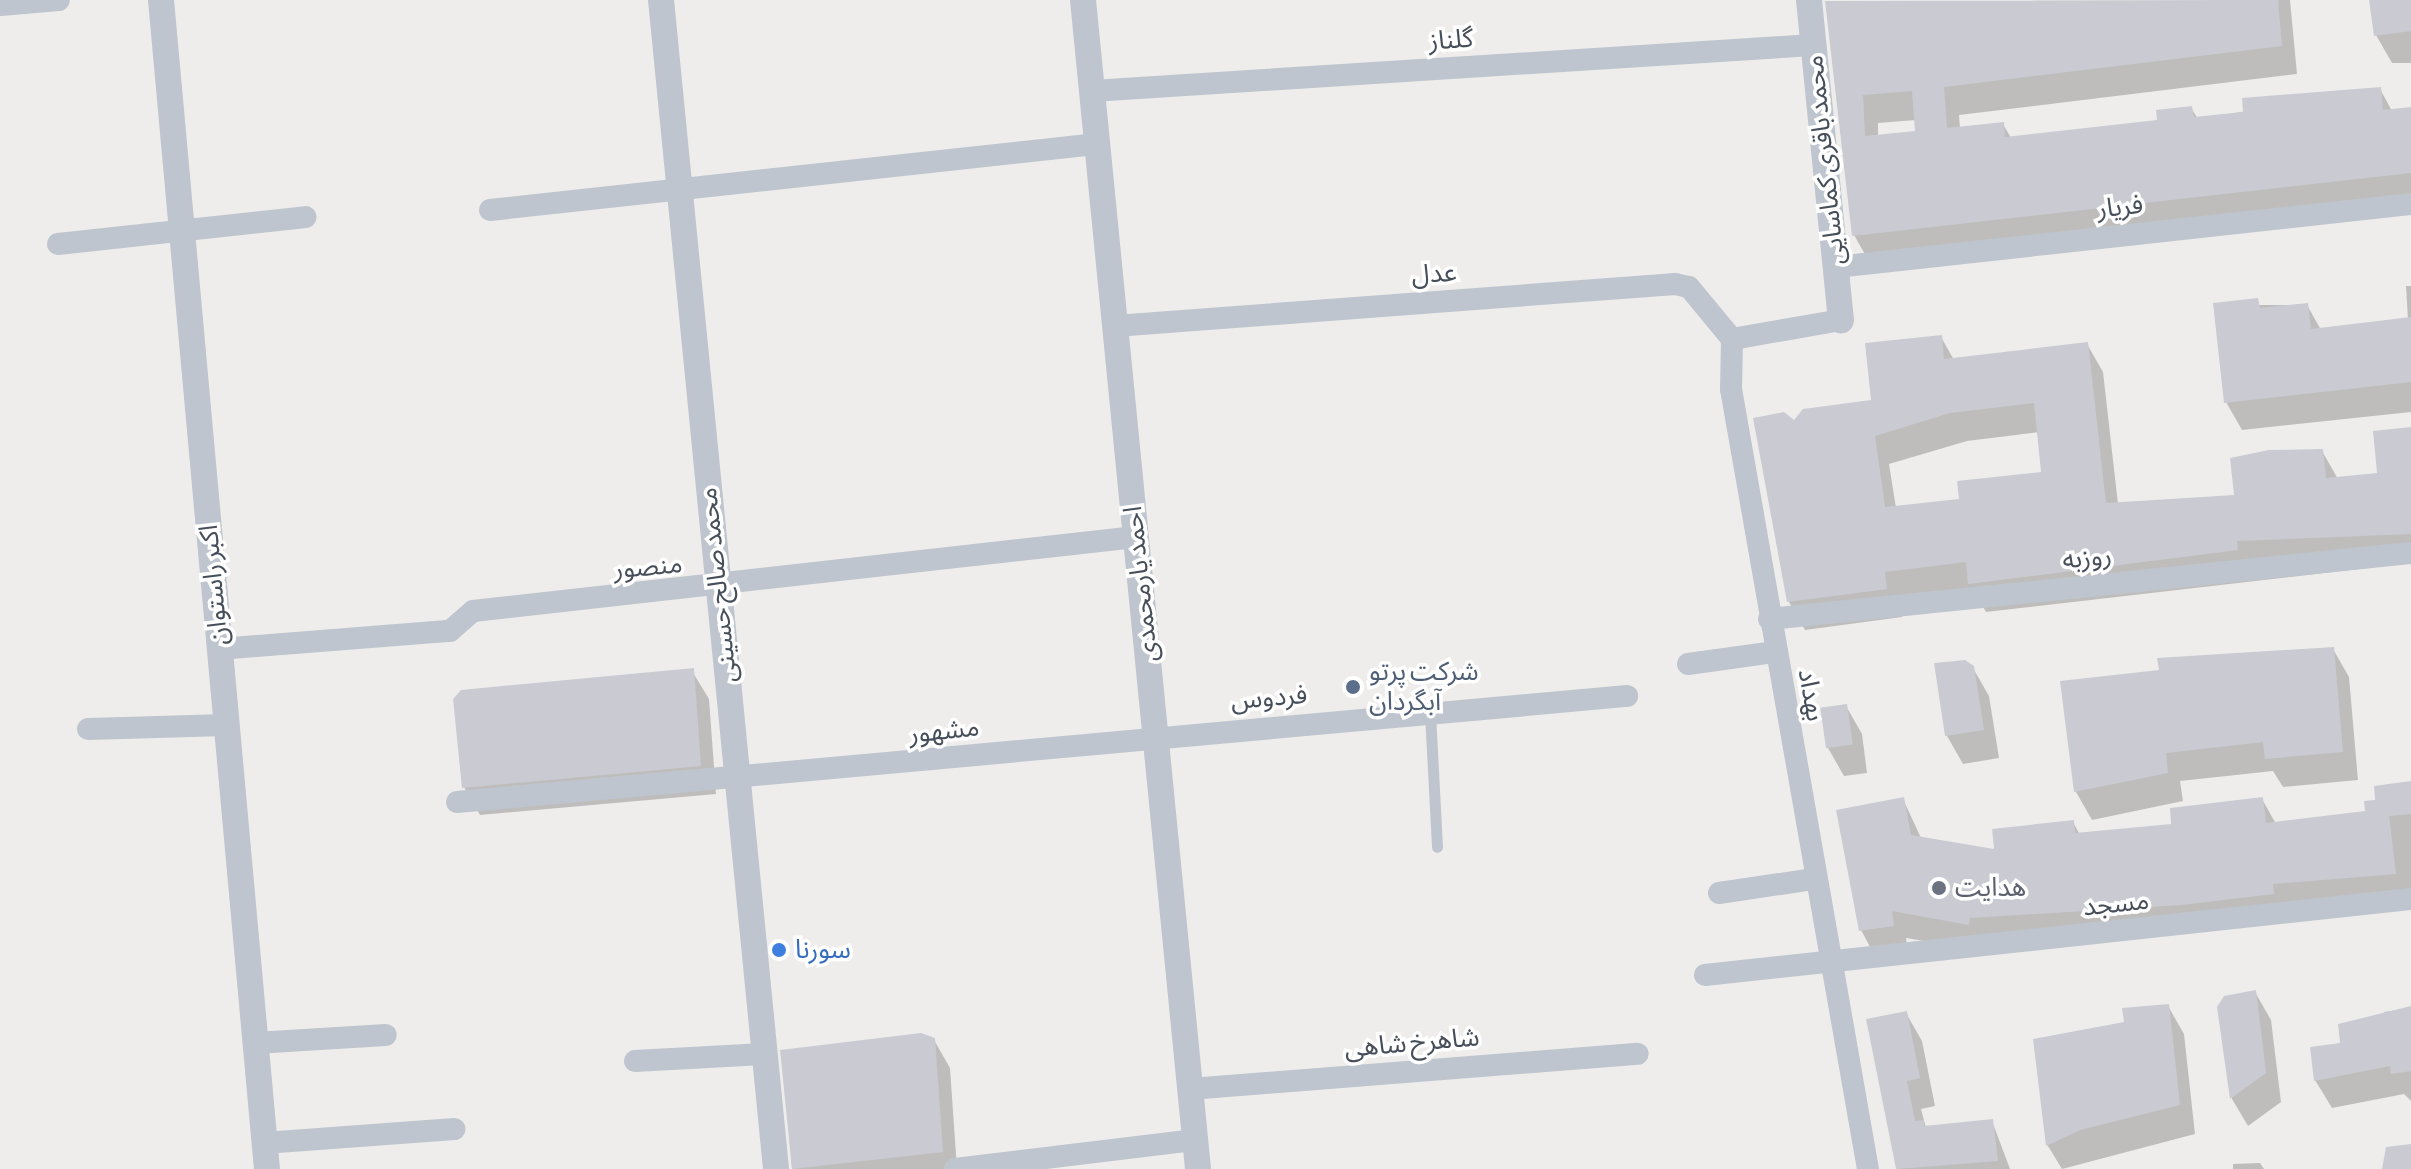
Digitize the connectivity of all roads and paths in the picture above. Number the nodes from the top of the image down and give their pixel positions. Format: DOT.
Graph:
graph roads {
  1 [pos="59,0"];
  2 [pos="161,0"];
  3 [pos="661,0"];
  4 [pos="1083,0"];
  5 [pos="1809,0"];
  6 [pos="1,5"];
  7 [pos="1813,45"];
  8 [pos="1092,91"];
  9 [pos="1097,144"];
  10 [pos="680,189"];
  11 [pos="2411,204"];
  12 [pos="490,210"];
  13 [pos="306,217"];
  14 [pos="182,233"];
  15 [pos="58,244"];
  16 [pos="1836,267"];
  17 [pos="1841,320"];
  18 [pos="1115,326"];
  19 [pos="1732,339"];
  20 [pos="1136,537"];
  21 [pos="2411,553"];
  22 [pos="719,588"];
  23 [pos="1769,619"];
  24 [pos="219,649"];
  25 [pos="1775,652"];
  26 [pos="1688,664"];
  27 [pos="1627,696"];
  28 [pos="1430,713"];
  29 [pos="226,725"];
  30 [pos="88,729"];
  31 [pos="1155,736"];
  32 [pos="738,781"];
  33 [pos="457,802"];
  34 [pos="1437,847"];
  35 [pos="1814,879"];
  36 [pos="1719,893"];
  37 [pos="2411,899"];
  38 [pos="1827,960"];
  39 [pos="1705,975"];
  40 [pos="386,1035"];
  41 [pos="255,1043"];
  42 [pos="764,1054"];
  43 [pos="1638,1054"];
  44 [pos="635,1061"];
  45 [pos="1190,1089"];
  46 [pos="454,1129"];
  47 [pos="1195,1140"];
  48 [pos="265,1156"];
  49 [pos="776,1169"];
  50 [pos="955,1169"];
  51 [pos="1198,1169"];
  52 [pos="1868,1169"];
  1 -- 6 [label="street"];
  2 -- 14 [label="street, اکبر راستوان"];
  3 -- 10 [label="street, محمد صالح حسینی"];
  4 -- 8 [label="street, احمد یارمحمدی"];
  5 -- 7 [label="street, محمد باقری کماسایی"];
  7 -- 8 [label="street, گلناز"];
  7 -- 16 [label="street, محمد باقری کماسایی"];
  8 -- 9 [label="street, احمد یارمحمدی"];
  9 -- 10 [label="street"];
  9 -- 18 [label="street, احمد یارمحمدی"];
  10 -- 12 [label="street"];
  10 -- 22 [label="street, محمد صالح حسینی"];
  11 -- 16 [label="street, فریار"];
  13 -- 14 [label="street"];
  14 -- 15 [label="street"];
  14 -- 24 [label="street, اکبر راستوان"];
  16 -- 17 [label="street, محمد باقری کماسایی"];
  17 -- 19 [label="street"];
  18 -- 19 [label="street, عدل"];
  18 -- 20 [label="street, احمد یارمحمدی"];
  19 -- 23 [label="street, بهداد"];
  20 -- 22 [label="street, منصور"];
  20 -- 31 [label="street, احمد یارمحمدی"];
  21 -- 23 [label="street, روزبه"];
  22 -- 24 [label="street, منصور"];
  22 -- 32 [label="street, محمد صالح حسینی"];
  23 -- 25 [label="street, بهداد"];
  24 -- 29 [label="street, اکبر راستوان"];
  25 -- 26 [label="street"];
  25 -- 35 [label="street, بهداد"];
  27 -- 28 [label="street, فردوس"];
  28 -- 31 [label="street, فردوس"];
  28 -- 34 [label="lane"];
  29 -- 30 [label="street"];
  29 -- 41 [label="street, اکبر راستوان"];
  31 -- 32 [label="street, مشهور"];
  31 -- 45 [label="street, احمد یارمحمدی"];
  32 -- 33 [label="street, مشهور"];
  32 -- 42 [label="street, محمد صالح حسینی"];
  35 -- 36 [label="street"];
  35 -- 38 [label="street, بهداد"];
  37 -- 38 [label="street, مسجد"];
  38 -- 39 [label="street, مسجد"];
  38 -- 52 [label="street, بهداد"];
  40 -- 41 [label="street"];
  41 -- 48 [label="street, اکبر راستوان"];
  42 -- 44 [label="street"];
  42 -- 49 [label="street, محمد صالح حسینی"];
  43 -- 45 [label="street, شاهرخ شاهی"];
  45 -- 47 [label="street, احمد یارمحمدی"];
  46 -- 48 [label="street"];
  47 -- 50 [label="street"];
  47 -- 51 [label="street, احمد یارمحمدی"];
}
